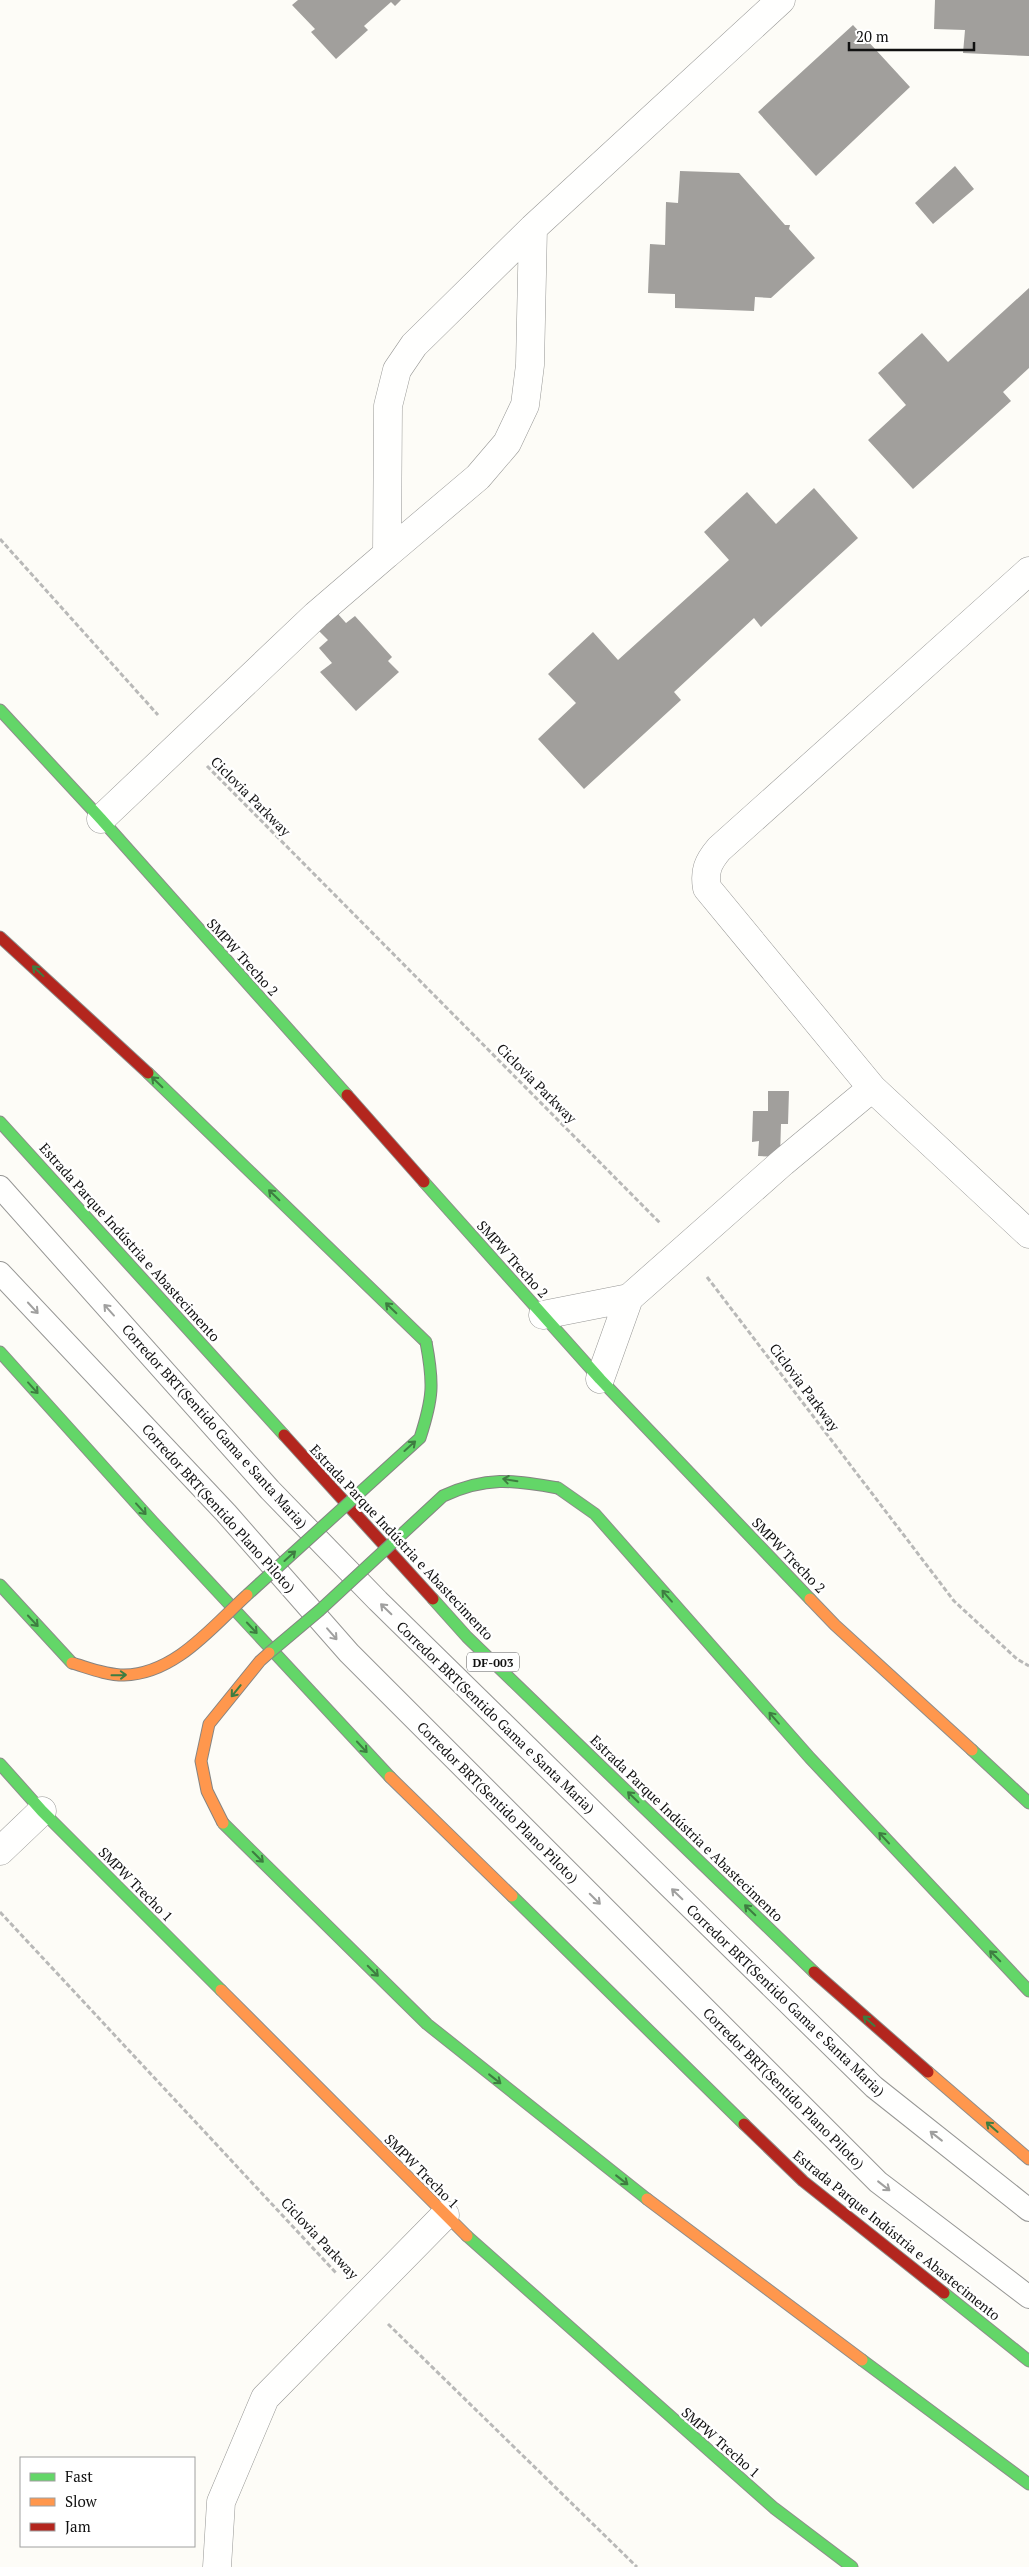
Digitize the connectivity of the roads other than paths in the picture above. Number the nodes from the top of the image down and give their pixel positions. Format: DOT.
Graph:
graph roads {
  1 [pos="782,0"];
  2 [pos="533,228"];
  3 [pos="387,554"];
  4 [pos="1029,571"];
  5 [pos="0,710"];
  6 [pos="100,819"];
  7 [pos="0,936"];
  8 [pos="872,1088"];
  9 [pos="0,1122"];
  10 [pos="0,1187"];
  11 [pos="1029,1234"];
  12 [pos="0,1273"];
  13 [pos="629,1298"];
  14 [pos="543,1316"];
  15 [pos="0,1352"];
  16 [pos="600,1379"];
  17 [pos="0,1585"];
  18 [pos="0,1764"];
  19 [pos="1029,1803"];
  20 [pos="42,1811"];
  21 [pos="0,1851"];
  22 [pos="1029,1991"];
  23 [pos="1029,2159"];
  24 [pos="1029,2210"];
  25 [pos="445,2216"];
  26 [pos="1029,2297"];
  27 [pos="1029,2361"];
  28 [pos="1029,2484"];
  29 [pos="217,2567"];
  30 [pos="852,2567"];
  1 -- 2 [label="street"];
  2 -- 3 [label="street"];
  2 -- 3 [label="street"];
  3 -- 6 [label="street"];
  4 -- 8 [label="street"];
  5 -- 6 [label="main road, SMPW Trecho 2"];
  6 -- 14 [label="main road, SMPW Trecho 2"];
  17 -- 7 [label="main road, one-way, bridge"];
  8 -- 11 [label="street"];
  8 -- 13 [label="street"];
  23 -- 9 [label="main road, Estrada Parque Indústria e Abastecimento / DF-003, one-way"];
  24 -- 10 [label="lane, Corredor BRT(Sentido Gama e Santa Maria), one-way"];
  12 -- 26 [label="lane, Corredor BRT(Sentido Plano Piloto), one-way"];
  13 -- 14 [label="street"];
  13 -- 16 [label="street"];
  14 -- 16 [label="main road, SMPW Trecho 2"];
  15 -- 27 [label="main road, Estrada Parque Indústria e Abastecimento, one-way"];
  16 -- 19 [label="main road, SMPW Trecho 2"];
  18 -- 20 [label="main road, SMPW Trecho 1"];
  20 -- 21 [label="street"];
  20 -- 25 [label="main road, SMPW Trecho 1"];
  22 -- 28 [label="main road, one-way, bridge"];
  25 -- 29 [label="street"];
  25 -- 30 [label="main road, SMPW Trecho 1"];
}
